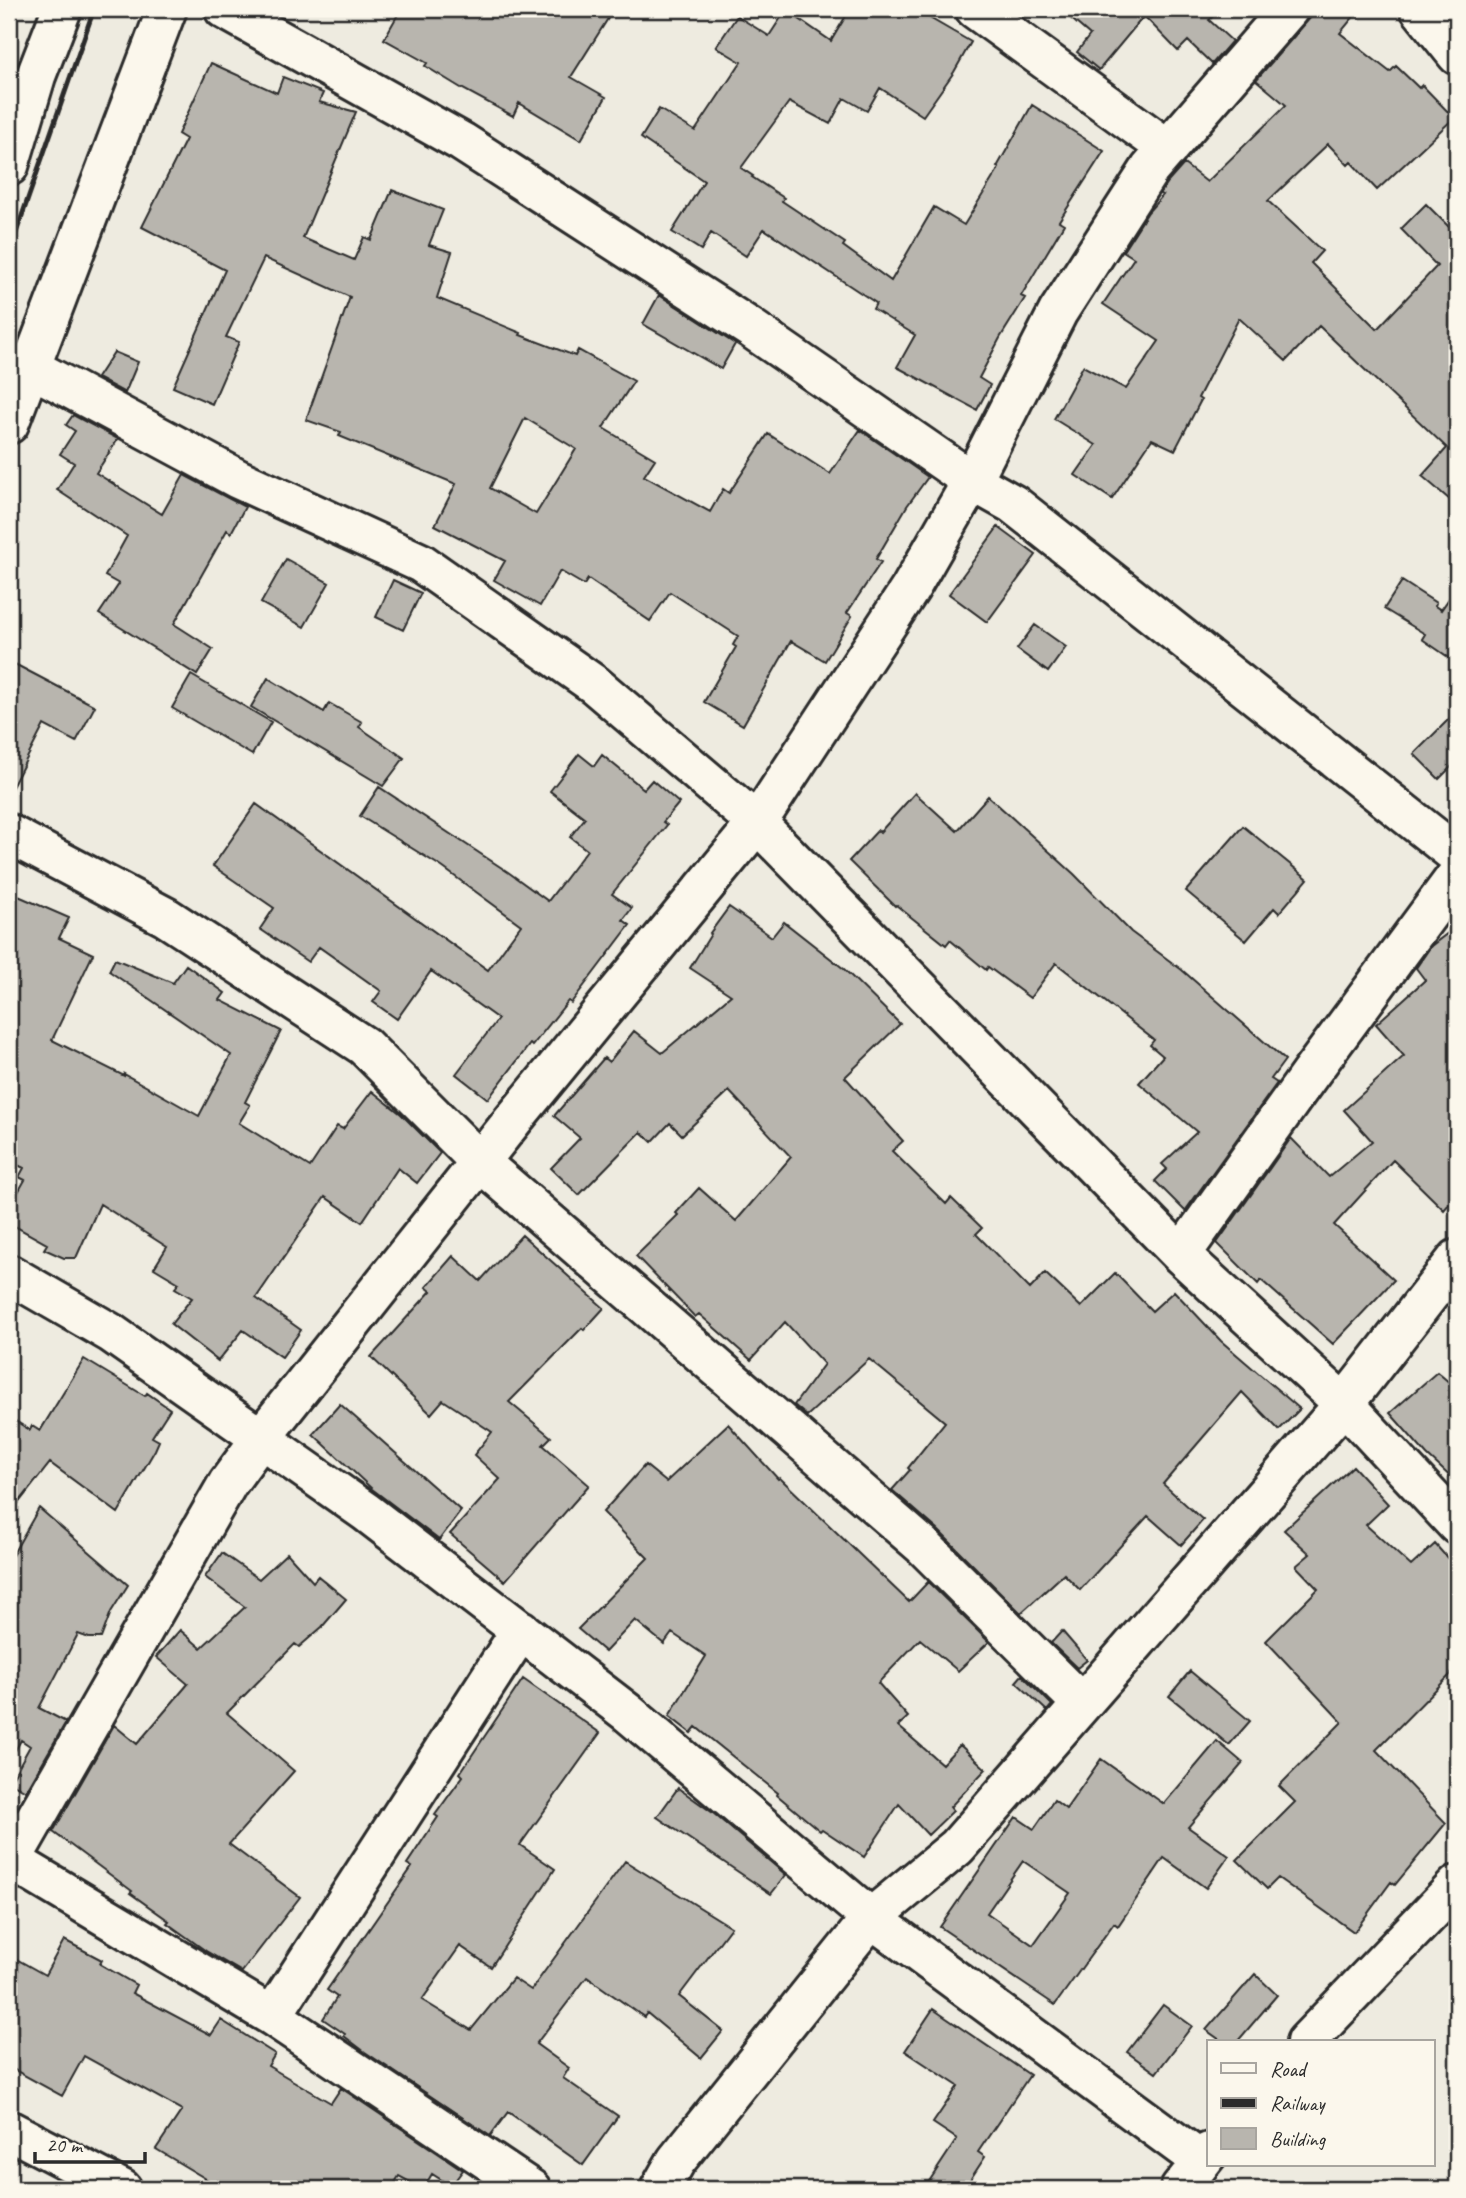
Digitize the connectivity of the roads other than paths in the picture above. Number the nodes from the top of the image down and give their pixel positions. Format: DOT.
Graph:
graph roads {
  1 [pos="62,9"];
  2 [pos="167,9"];
  3 [pos="223,9"];
  4 [pos="975,9"];
  5 [pos="1289,9"];
  6 [pos="1420,9"];
  7 [pos="1457,55"];
  8 [pos="22,70"];
  9 [pos="1168,149"];
  10 [pos="9,166"];
  11 [pos="30,367"];
  12 [pos="9,424"];
  13 [pos="972,481"];
  14 [pos="757,823"];
  15 [pos="9,834"];
  16 [pos="1457,855"];
  17 [pos="1457,875"];
  18 [pos="480,1162"];
  19 [pos="1181,1255"];
  20 [pos="1457,1259"];
  21 [pos="9,1274"];
  22 [pos="1344,1404"];
  23 [pos="261,1438"];
  24 [pos="1457,1525"];
  25 [pos="521,1630"];
  26 [pos="1081,1703"];
  27 [pos="10,1860"];
  28 [pos="1457,1885"];
  29 [pos="871,1918"];
  30 [pos="272,2016"];
  31 [pos="1308,2040"];
  32 [pos="9,2130"];
  33 [pos="1197,2167"];
  34 [pos="122,2189"];
  35 [pos="530,2189"];
  36 [pos="660,2189"];
  1 -- 8 [label="street"];
  2 -- 11 [label="street"];
  3 -- 13 [label="street"];
  4 -- 9 [label="street"];
  5 -- 9 [label="street"];
  6 -- 7 [label="street"];
  8 -- 10 [label="street"];
  9 -- 13 [label="street"];
  11 -- 12 [label="street"];
  11 -- 14 [label="street"];
  13 -- 14 [label="street"];
  13 -- 16 [label="street"];
  14 -- 18 [label="street"];
  14 -- 19 [label="street"];
  15 -- 18 [label="street"];
  17 -- 19 [label="street"];
  18 -- 23 [label="street"];
  18 -- 26 [label="street"];
  19 -- 22 [label="street"];
  20 -- 22 [label="street"];
  21 -- 23 [label="street"];
  22 -- 24 [label="street"];
  22 -- 26 [label="street"];
  23 -- 25 [label="street"];
  23 -- 27 [label="street"];
  25 -- 29 [label="street"];
  25 -- 30 [label="street"];
  26 -- 29 [label="street"];
  27 -- 30 [label="street"];
  28 -- 31 [label="street"];
  29 -- 33 [label="street"];
  29 -- 36 [label="street"];
  30 -- 35 [label="street"];
  32 -- 34 [label="street"];
}
